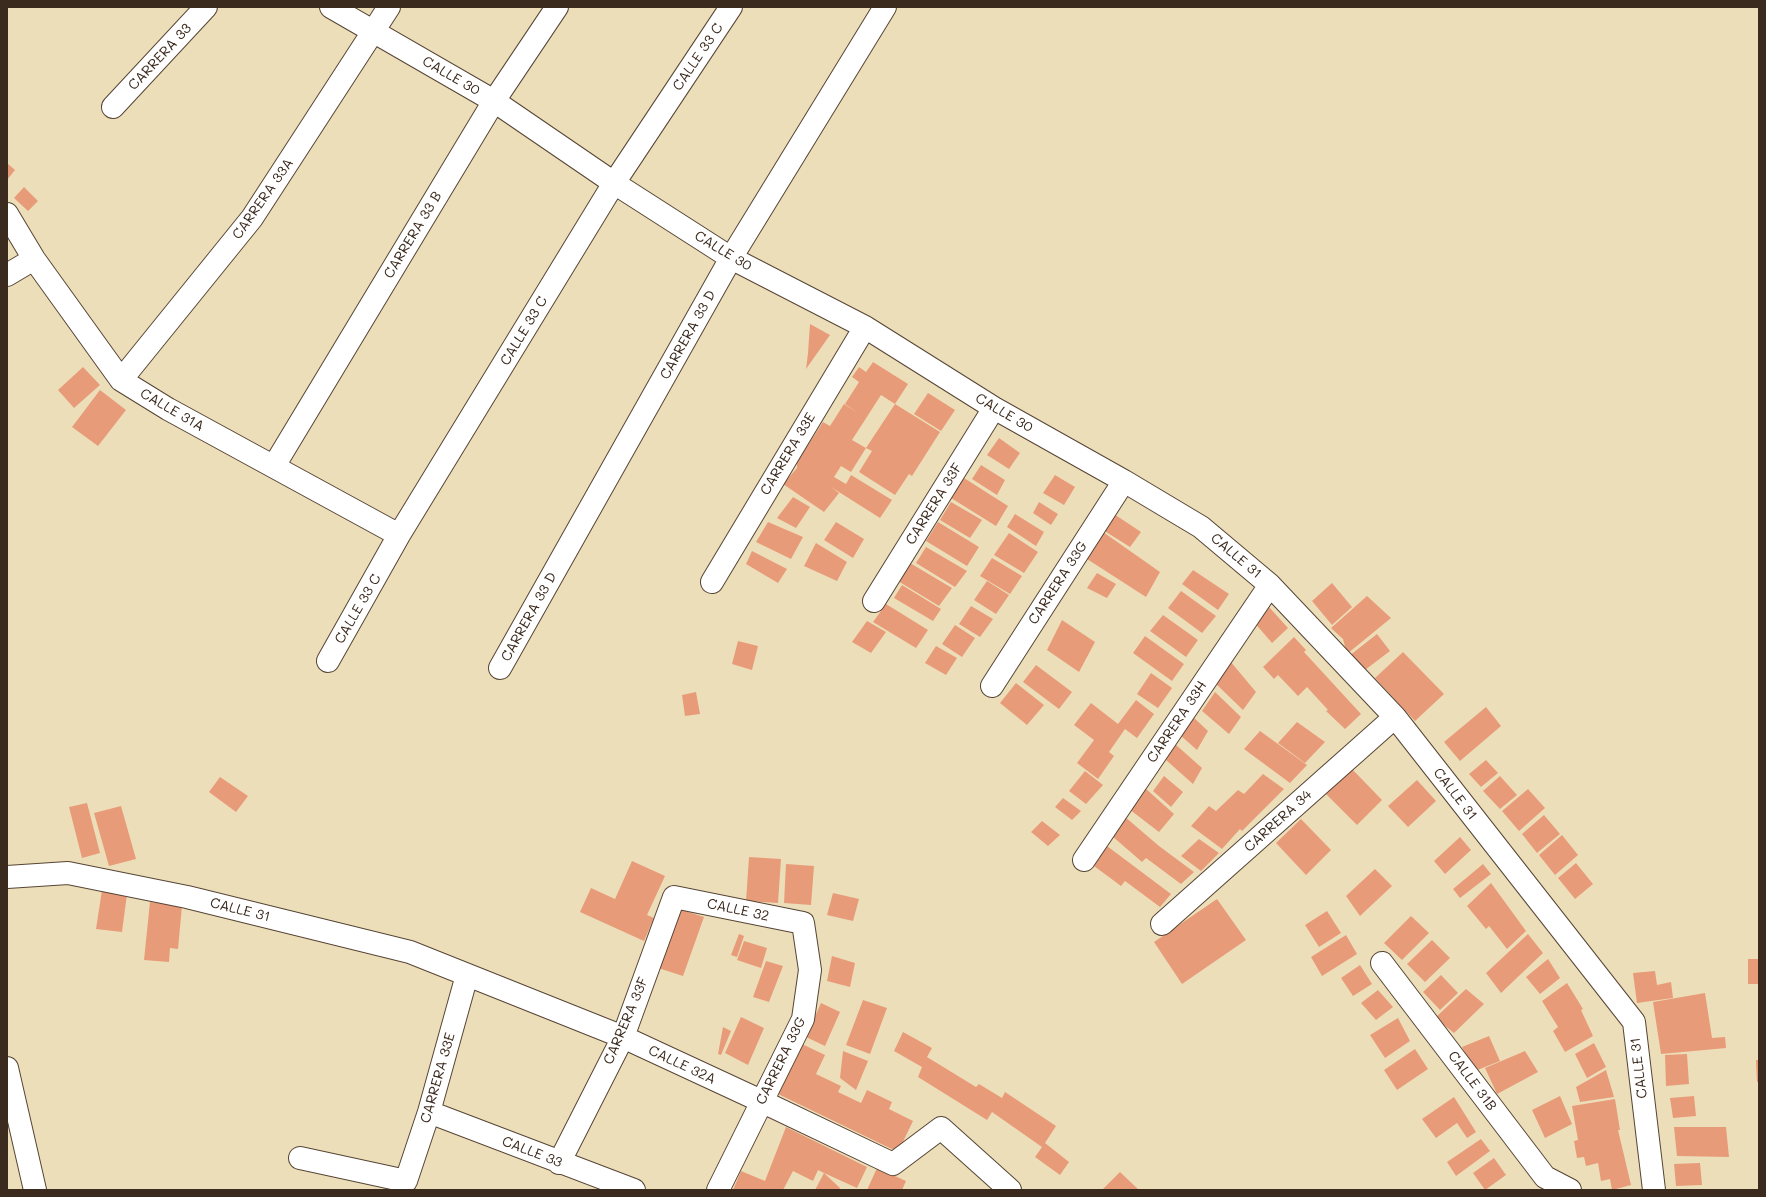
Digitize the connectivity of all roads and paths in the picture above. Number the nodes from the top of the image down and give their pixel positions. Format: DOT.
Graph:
graph roads {
  1 [pos="206,7"];
  2 [pos="331,7"];
  3 [pos="389,7"];
  4 [pos="557,7"];
  5 [pos="731,7"];
  6 [pos="885,7"];
  7 [pos="374,32"];
  8 [pos="494,101"];
  9 [pos="114,107"];
  10 [pos="614,183"];
  11 [pos="7,214"];
  12 [pos="731,258"];
  13 [pos="34,259"];
  14 [pos="7,275"];
  15 [pos="865,327"];
  16 [pos="121,380"];
  17 [pos="994,408"];
  18 [pos="274,466"];
  19 [pos="1124,481"];
  20 [pos="399,536"];
  21 [pos="712,582"];
  22 [pos="1270,585"];
  23 [pos="874,601"];
  24 [pos="328,661"];
  25 [pos="500,668"];
  26 [pos="992,686"];
  27 [pos="1394,717"];
  28 [pos="1084,860"];
  29 [pos="7,877"];
  30 [pos="674,897"];
  31 [pos="803,923"];
  32 [pos="1162,924"];
  33 [pos="1382,963"];
  34 [pos="467,975"];
  35 [pos="623,1037"];
  36 [pos="7,1068"];
  37 [pos="762,1101"];
  38 [pos="429,1112"];
  39 [pos="300,1158"];
  40 [pos="559,1163"];
  41 [pos="34,1190"];
  42 [pos="634,1190"];
  43 [pos="718,1190"];
  44 [pos="1010,1190"];
  45 [pos="1570,1190"];
  46 [pos="1654,1190"];
  1 -- 9 [label="street, CARRERA 33"];
  2 -- 7 [label="street, CALLE 30"];
  3 -- 7 [label="street, CARRERA 33A"];
  4 -- 8 [label="street, CARRERA 33 B"];
  5 -- 10 [label="street, CALLE 33 C"];
  6 -- 12 [label="street, CARRERA 33 D"];
  7 -- 8 [label="street, CALLE 30"];
  7 -- 16 [label="street, CARRERA 33A"];
  8 -- 10 [label="street, CALLE 30"];
  8 -- 18 [label="street, CARRERA 33 B"];
  10 -- 12 [label="street, CALLE 30"];
  10 -- 20 [label="street, CALLE 33 C"];
  11 -- 13 [label="street, CALLE 31A"];
  12 -- 15 [label="street, CALLE 30"];
  12 -- 25 [label="street, CARRERA 33 D"];
  13 -- 14 [label="street"];
  13 -- 16 [label="street, CALLE 31A"];
  15 -- 17 [label="street, CALLE 30"];
  15 -- 21 [label="street, CARRERA 33E"];
  16 -- 18 [label="street, CALLE 31A"];
  17 -- 19 [label="street, CALLE 30"];
  17 -- 23 [label="street, CARRERA 33F"];
  18 -- 20 [label="street, CALLE 31A"];
  19 -- 22 [label="street, CALLE 31"];
  19 -- 26 [label="street, CARRERA 33G"];
  20 -- 24 [label="street, CALLE 33 C"];
  22 -- 27 [label="street, CALLE 31"];
  22 -- 28 [label="street, CARRERA 33H"];
  27 -- 32 [label="street, CARRERA 34"];
  27 -- 46 [label="street, CALLE 31"];
  29 -- 34 [label="street, CALLE 31"];
  30 -- 31 [label="street, CALLE 32"];
  30 -- 35 [label="street, CARRERA 33F"];
  31 -- 37 [label="street, CARRERA 33G"];
  33 -- 45 [label="street, CALLE 31B"];
  34 -- 35 [label="street, CALLE 32A"];
  34 -- 38 [label="street, CARRERA 33E"];
  35 -- 37 [label="street, CALLE 32A"];
  35 -- 40 [label="street, CARRERA 33F"];
  36 -- 41 [label="street"];
  37 -- 43 [label="street, CARRERA 33G"];
  37 -- 44 [label="street, CALLE 32A"];
  38 -- 39 [label="street, CARRERA 33E"];
  38 -- 40 [label="street, CALLE 33"];
  40 -- 42 [label="street, CALLE 33"];
}
